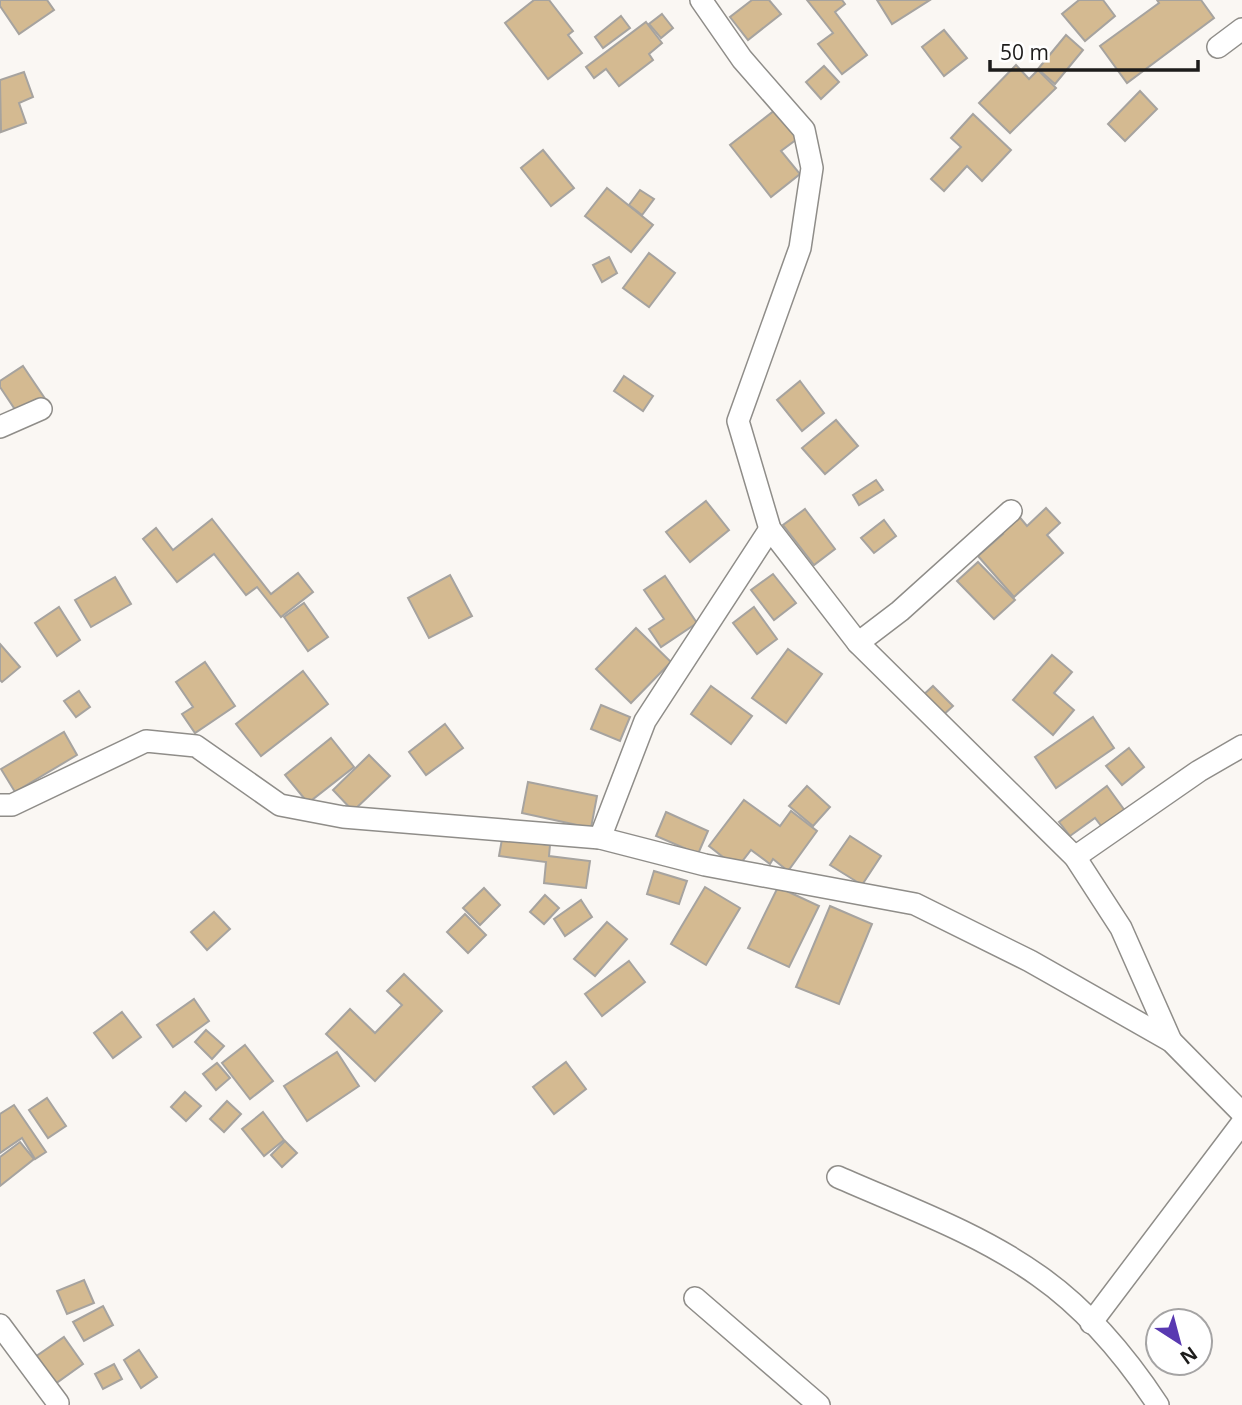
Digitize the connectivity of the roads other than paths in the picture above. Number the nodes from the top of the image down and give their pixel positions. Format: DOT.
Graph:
graph roads {
  1 [pos="705,1"];
  2 [pos="1242,29"];
  3 [pos="1218,47"];
  4 [pos="41,409"];
  5 [pos="0,427"];
  6 [pos="1011,511"];
  7 [pos="771,528"];
  8 [pos="858,643"];
  9 [pos="1242,746"];
  10 [pos="0,805"];
  11 [pos="600,838"];
  12 [pos="1075,857"];
  13 [pos="1171,1041"];
  14 [pos="1242,1113"];
  15 [pos="1242,1123"];
  16 [pos="838,1177"];
  17 [pos="695,1298"];
  18 [pos="1091,1323"];
  19 [pos="0,1325"];
  20 [pos="58,1403"];
  21 [pos="819,1405"];
  22 [pos="1158,1405"];
  1 -- 7 [label="street"];
  2 -- 3 [label="street"];
  4 -- 5 [label="street"];
  6 -- 8 [label="street"];
  7 -- 8 [label="street"];
  7 -- 11 [label="street"];
  8 -- 12 [label="street"];
  9 -- 12 [label="street"];
  10 -- 11 [label="street"];
  11 -- 13 [label="street"];
  12 -- 13 [label="street"];
  13 -- 14 [label="street"];
  15 -- 18 [label="street"];
  16 -- 18 [label="street"];
  17 -- 21 [label="street"];
  18 -- 22 [label="street"];
  19 -- 20 [label="street"];
}
